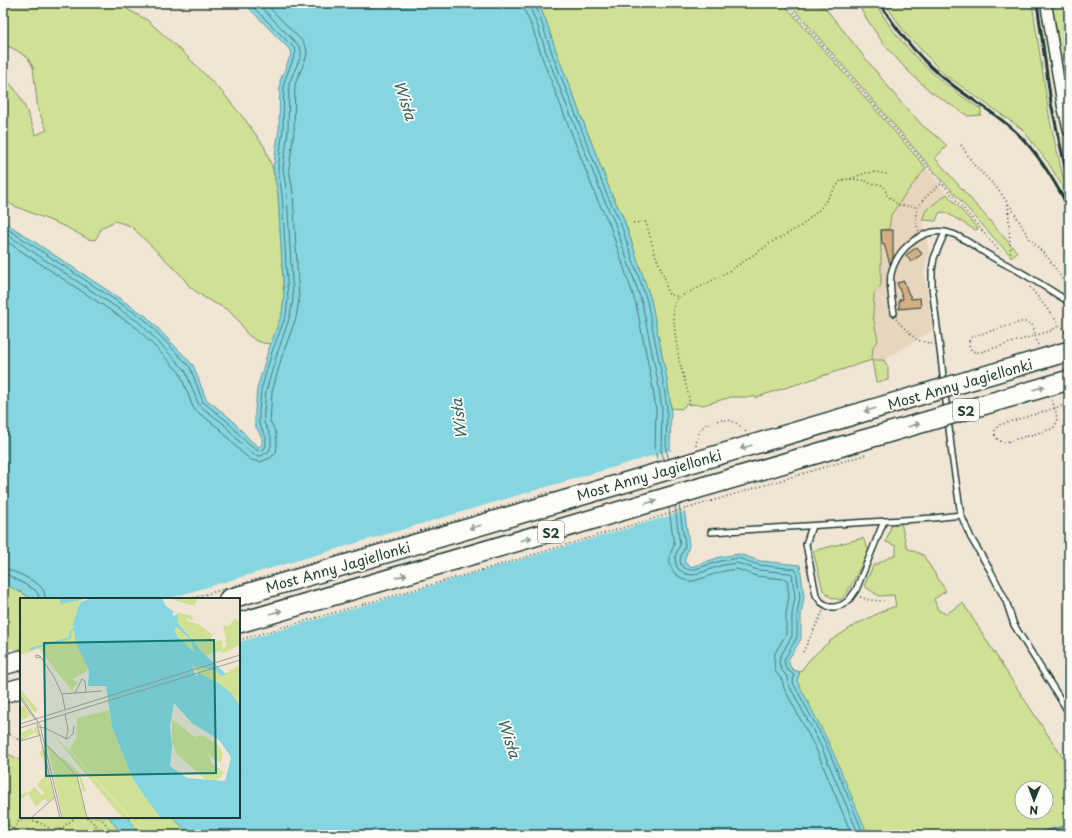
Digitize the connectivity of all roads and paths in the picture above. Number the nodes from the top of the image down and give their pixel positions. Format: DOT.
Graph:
graph roads {
  1 [pos="552,3"];
  2 [pos="786,3"];
  3 [pos="1046,3"];
  4 [pos="555,8"];
  5 [pos="1069,131"];
  6 [pos="961,145"];
  7 [pos="887,174"];
  8 [pos="850,179"];
  9 [pos="942,183"];
  10 [pos="1008,204"];
  11 [pos="918,207"];
  12 [pos="633,223"];
  13 [pos="945,232"];
  14 [pos="922,236"];
  15 [pos="1001,255"];
  16 [pos="1016,270"];
  17 [pos="1069,291"];
  18 [pos="679,297"];
  19 [pos="1069,302"];
  20 [pos="894,313"];
  21 [pos="1060,325"];
  22 [pos="1069,337"];
  23 [pos="940,346"];
  24 [pos="1038,347"];
  25 [pos="1069,352"];
  26 [pos="1069,380"];
  27 [pos="1058,398"];
  28 [pos="1069,404"];
  29 [pos="690,405"];
  30 [pos="748,434"];
  31 [pos="696,447"];
  32 [pos="869,454"];
  33 [pos="961,515"];
  34 [pos="884,521"];
  35 [pos="812,526"];
  36 [pos="711,532"];
  37 [pos="852,595"];
  38 [pos="232,598"];
  39 [pos="884,601"];
  40 [pos="826,605"];
  41 [pos="240,623"];
  42 [pos="240,640"];
  43 [pos="803,652"];
  44 [pos="20,660"];
  45 [pos="3,665"];
  46 [pos="20,688"];
  47 [pos="3,693"];
  48 [pos="1069,713"];
  49 [pos="3,731"];
  50 [pos="20,740"];
  51 [pos="75,818"];
  52 [pos="88,818"];
  53 [pos="101,818"];
  54 [pos="3,819"];
  55 [pos="12,830"];
  56 [pos="55,832"];
  57 [pos="3,835"];
  58 [pos="20,835"];
  59 [pos="54,835"];
  60 [pos="104,835"];
  61 [pos="115,835"];
  1 -- 4 [label="path"];
  2 -- 9 [label="path"];
  3 -- 5 [label="street"];
  6 -- 10 [label="path"];
  7 -- 8 [label="path"];
  8 -- 11 [label="path"];
  8 -- 18 [label="path"];
  9 -- 11 [label="path"];
  9 -- 15 [label="path"];
  10 -- 16 [label="path"];
  10 -- 17 [label="path"];
  11 -- 14 [label="path"];
  12 -- 18 [label="path"];
  13 -- 14 [label="lane"];
  13 -- 16 [label="lane"];
  13 -- 23 [label="lane"];
  14 -- 20 [label="lane"];
  16 -- 19 [label="lane"];
  16 -- 21 [label="path"];
  18 -- 29 [label="path"];
  20 -- 23 [label="path"];
  21 -- 22 [label="path"];
  21 -- 24 [label="path, bridge"];
  23 -- 33 [label="lane"];
  25 -- 38 [label="highway, Most Anny Jagiellonki / S2, one-way, bridge"];
  41 -- 26 [label="highway, Most Anny Jagiellonki / S2, one-way, bridge"];
  27 -- 28 [label="path, bridge"];
  30 -- 31 [label="path"];
  32 -- 42 [label="path, bridge"];
  33 -- 34 [label="lane"];
  33 -- 48 [label="lane"];
  34 -- 35 [label="lane"];
  34 -- 37 [label="lane"];
  35 -- 36 [label="lane"];
  35 -- 40 [label="lane"];
  37 -- 39 [label="path"];
  37 -- 40 [label="lane"];
  40 -- 43 [label="path"];
  44 -- 45 [label="highway"];
  46 -- 47 [label="highway"];
  49 -- 50 [label="path"];
  51 -- 56 [label="path"];
  52 -- 60 [label="path"];
  53 -- 61 [label="path"];
  54 -- 55 [label="path"];
  55 -- 56 [label="path"];
  55 -- 57 [label="path"];
  55 -- 58 [label="path"];
  56 -- 59 [label="path"];
}
